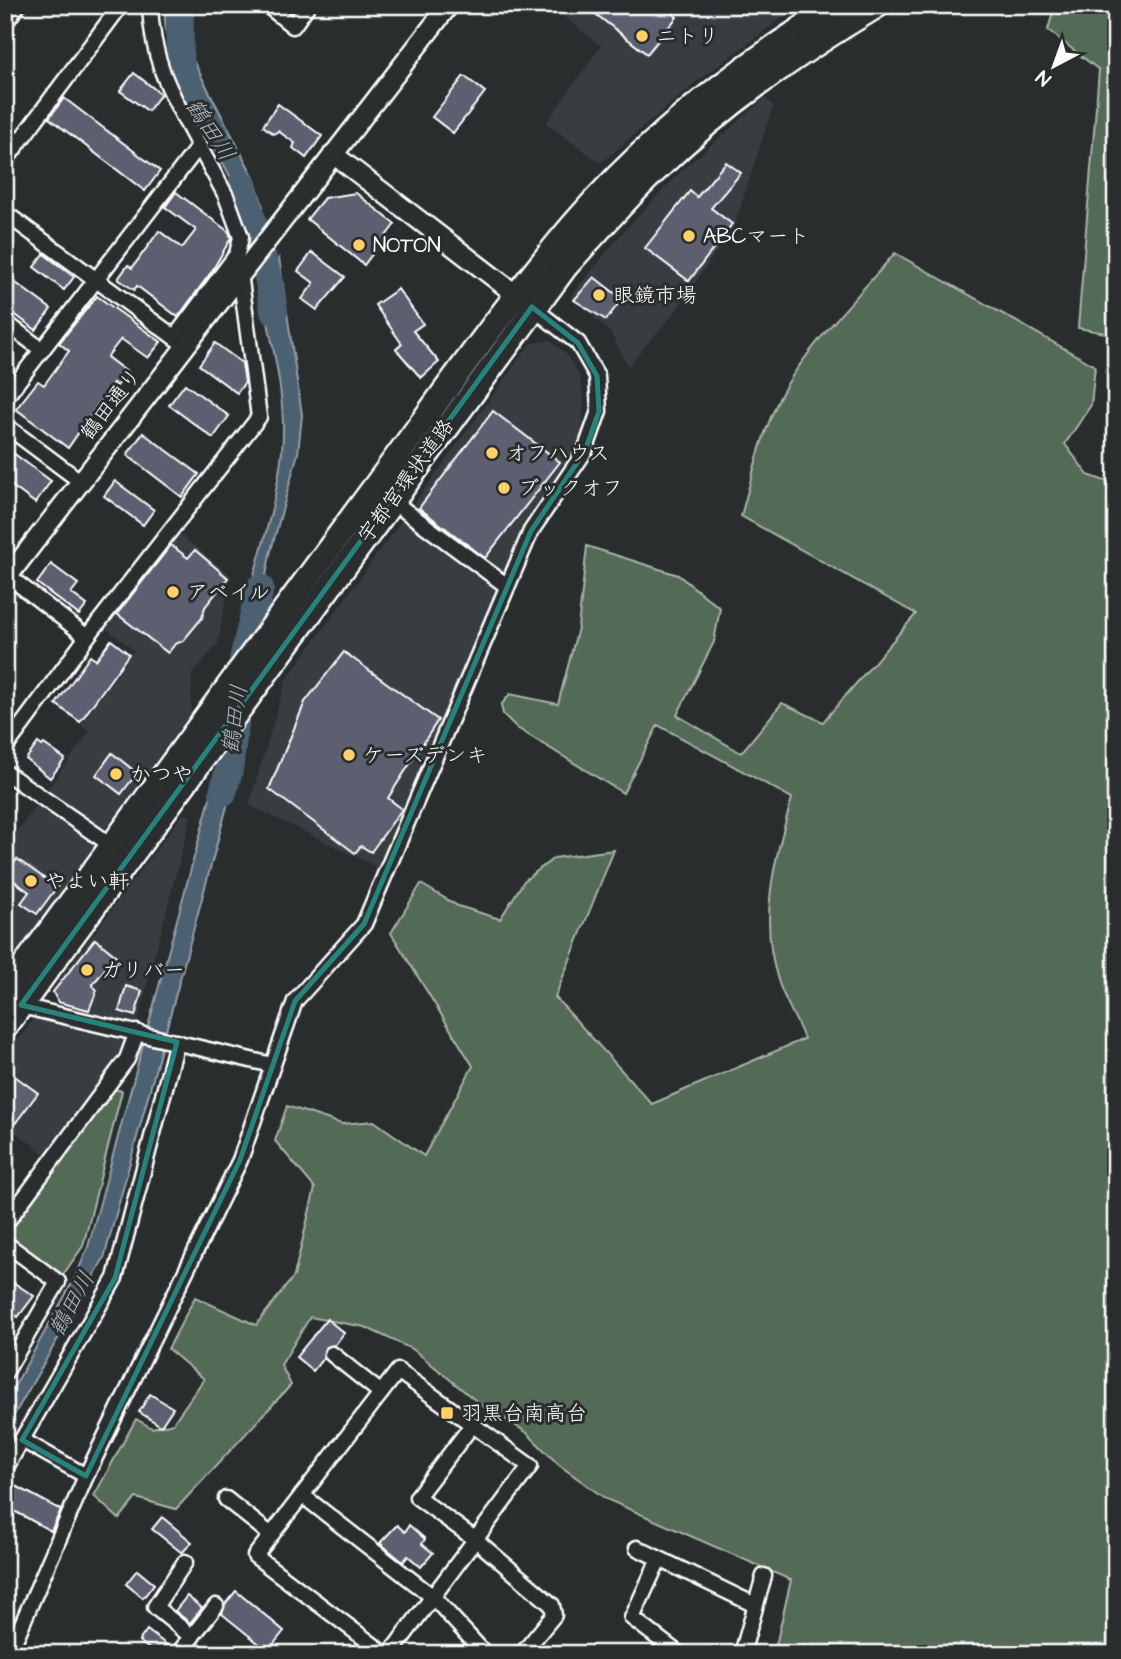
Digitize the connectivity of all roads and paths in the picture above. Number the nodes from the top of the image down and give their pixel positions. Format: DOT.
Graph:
graph roads {
  1 [pos="121,5"];
  2 [pos="150,5"];
  3 [pos="267,5"];
  4 [pos="308,5"];
  5 [pos="449,5"];
  6 [pos="839,5"];
  7 [pos="878,5"];
  8 [pos="199,146"];
  9 [pos="333,154"];
  10 [pos="5,161"];
  11 [pos="5,213"];
  12 [pos="240,273"];
  13 [pos="96,279"];
  14 [pos="525,301"];
  15 [pos="5,322"];
  16 [pos="180,341"];
  17 [pos="42,350"];
  18 [pos="5,398"];
  19 [pos="5,425"];
  20 [pos="80,481"];
  21 [pos="392,501"];
  22 [pos="7,578"];
  23 [pos="508,586"];
  24 [pos="87,637"];
  25 [pos="5,748"];
  26 [pos="5,772"];
  27 [pos="111,845"];
  28 [pos="10,1000"];
  29 [pos="5,1027"];
  30 [pos="137,1032"];
  31 [pos="177,1042"];
  32 [pos="272,1065"];
  33 [pos="5,1224"];
  34 [pos="5,1243"];
  35 [pos="332,1354"];
  36 [pos="5,1373"];
  37 [pos="381,1393"];
  38 [pos="472,1424"];
  39 [pos="22,1440"];
  40 [pos="5,1469"];
  41 [pos="86,1476"];
  42 [pos="302,1495"];
  43 [pos="226,1499"];
  44 [pos="271,1535"];
  45 [pos="476,1540"];
  46 [pos="637,1548"];
  47 [pos="659,1559"];
  48 [pos="185,1562"];
  49 [pos="764,1576"];
  50 [pos="433,1597"];
  51 [pos="755,1605"];
  52 [pos="216,1606"];
  53 [pos="192,1637"];
  54 [pos="9,1654"];
  55 [pos="178,1654"];
  56 [pos="387,1654"];
  57 [pos="485,1654"];
  58 [pos="522,1654"];
  59 [pos="679,1654"];
  60 [pos="743,1654"];
  1 -- 10 [label="street"];
  2 -- 8 [label="street"];
  3 -- 4 [label="street"];
  5 -- 9 [label="street"];
  6 -- 14 [label="main road, 宇都宮環状道路"];
  7 -- 14 [label="main road, 宇都宮環状道路"];
  8 -- 13 [label="street"];
  8 -- 16 [label="street"];
  9 -- 12 [label="street, 鶴田通り"];
  9 -- 14 [label="street"];
  11 -- 13 [label="street"];
  12 -- 16 [label="street, 鶴田通り"];
  12 -- 24 [label="street"];
  13 -- 16 [label="street"];
  13 -- 17 [label="street"];
  14 -- 21 [label="main road, 宇都宮環状道路"];
  14 -- 23 [label="street"];
  14 -- 27 [label="main road, 宇都宮環状道路"];
  15 -- 17 [label="street"];
  16 -- 20 [label="street, 鶴田通り"];
  17 -- 18 [label="street"];
  19 -- 20 [label="street"];
  20 -- 22 [label="street, 鶴田通り"];
  21 -- 23 [label="street"];
  21 -- 28 [label="main road, 宇都宮環状道路"];
  22 -- 24 [label="street"];
  23 -- 32 [label="street"];
  24 -- 25 [label="street"];
  26 -- 27 [label="street"];
  27 -- 28 [label="main road, 宇都宮環状道路"];
  28 -- 29 [label="main road, 宇都宮環状道路"];
  28 -- 30 [label="street"];
  30 -- 31 [label="street"];
  30 -- 33 [label="street"];
  31 -- 32 [label="street"];
  31 -- 39 [label="street"];
  32 -- 41 [label="street"];
  34 -- 36 [label="street"];
  35 -- 37 [label="street"];
  37 -- 38 [label="street"];
  37 -- 42 [label="street"];
  38 -- 45 [label="street"];
  38 -- 45 [label="street"];
  39 -- 40 [label="street"];
  39 -- 41 [label="street"];
  41 -- 54 [label="street"];
  42 -- 44 [label="street"];
  42 -- 50 [label="street"];
  43 -- 44 [label="street"];
  44 -- 56 [label="street"];
  45 -- 50 [label="street"];
  45 -- 58 [label="street"];
  46 -- 47 [label="street"];
  47 -- 51 [label="street"];
  47 -- 59 [label="street"];
  48 -- 53 [label="street"];
  49 -- 51 [label="street"];
  50 -- 56 [label="street"];
  50 -- 57 [label="street"];
  51 -- 60 [label="street"];
  52 -- 53 [label="street"];
  53 -- 55 [label="street"];
}
